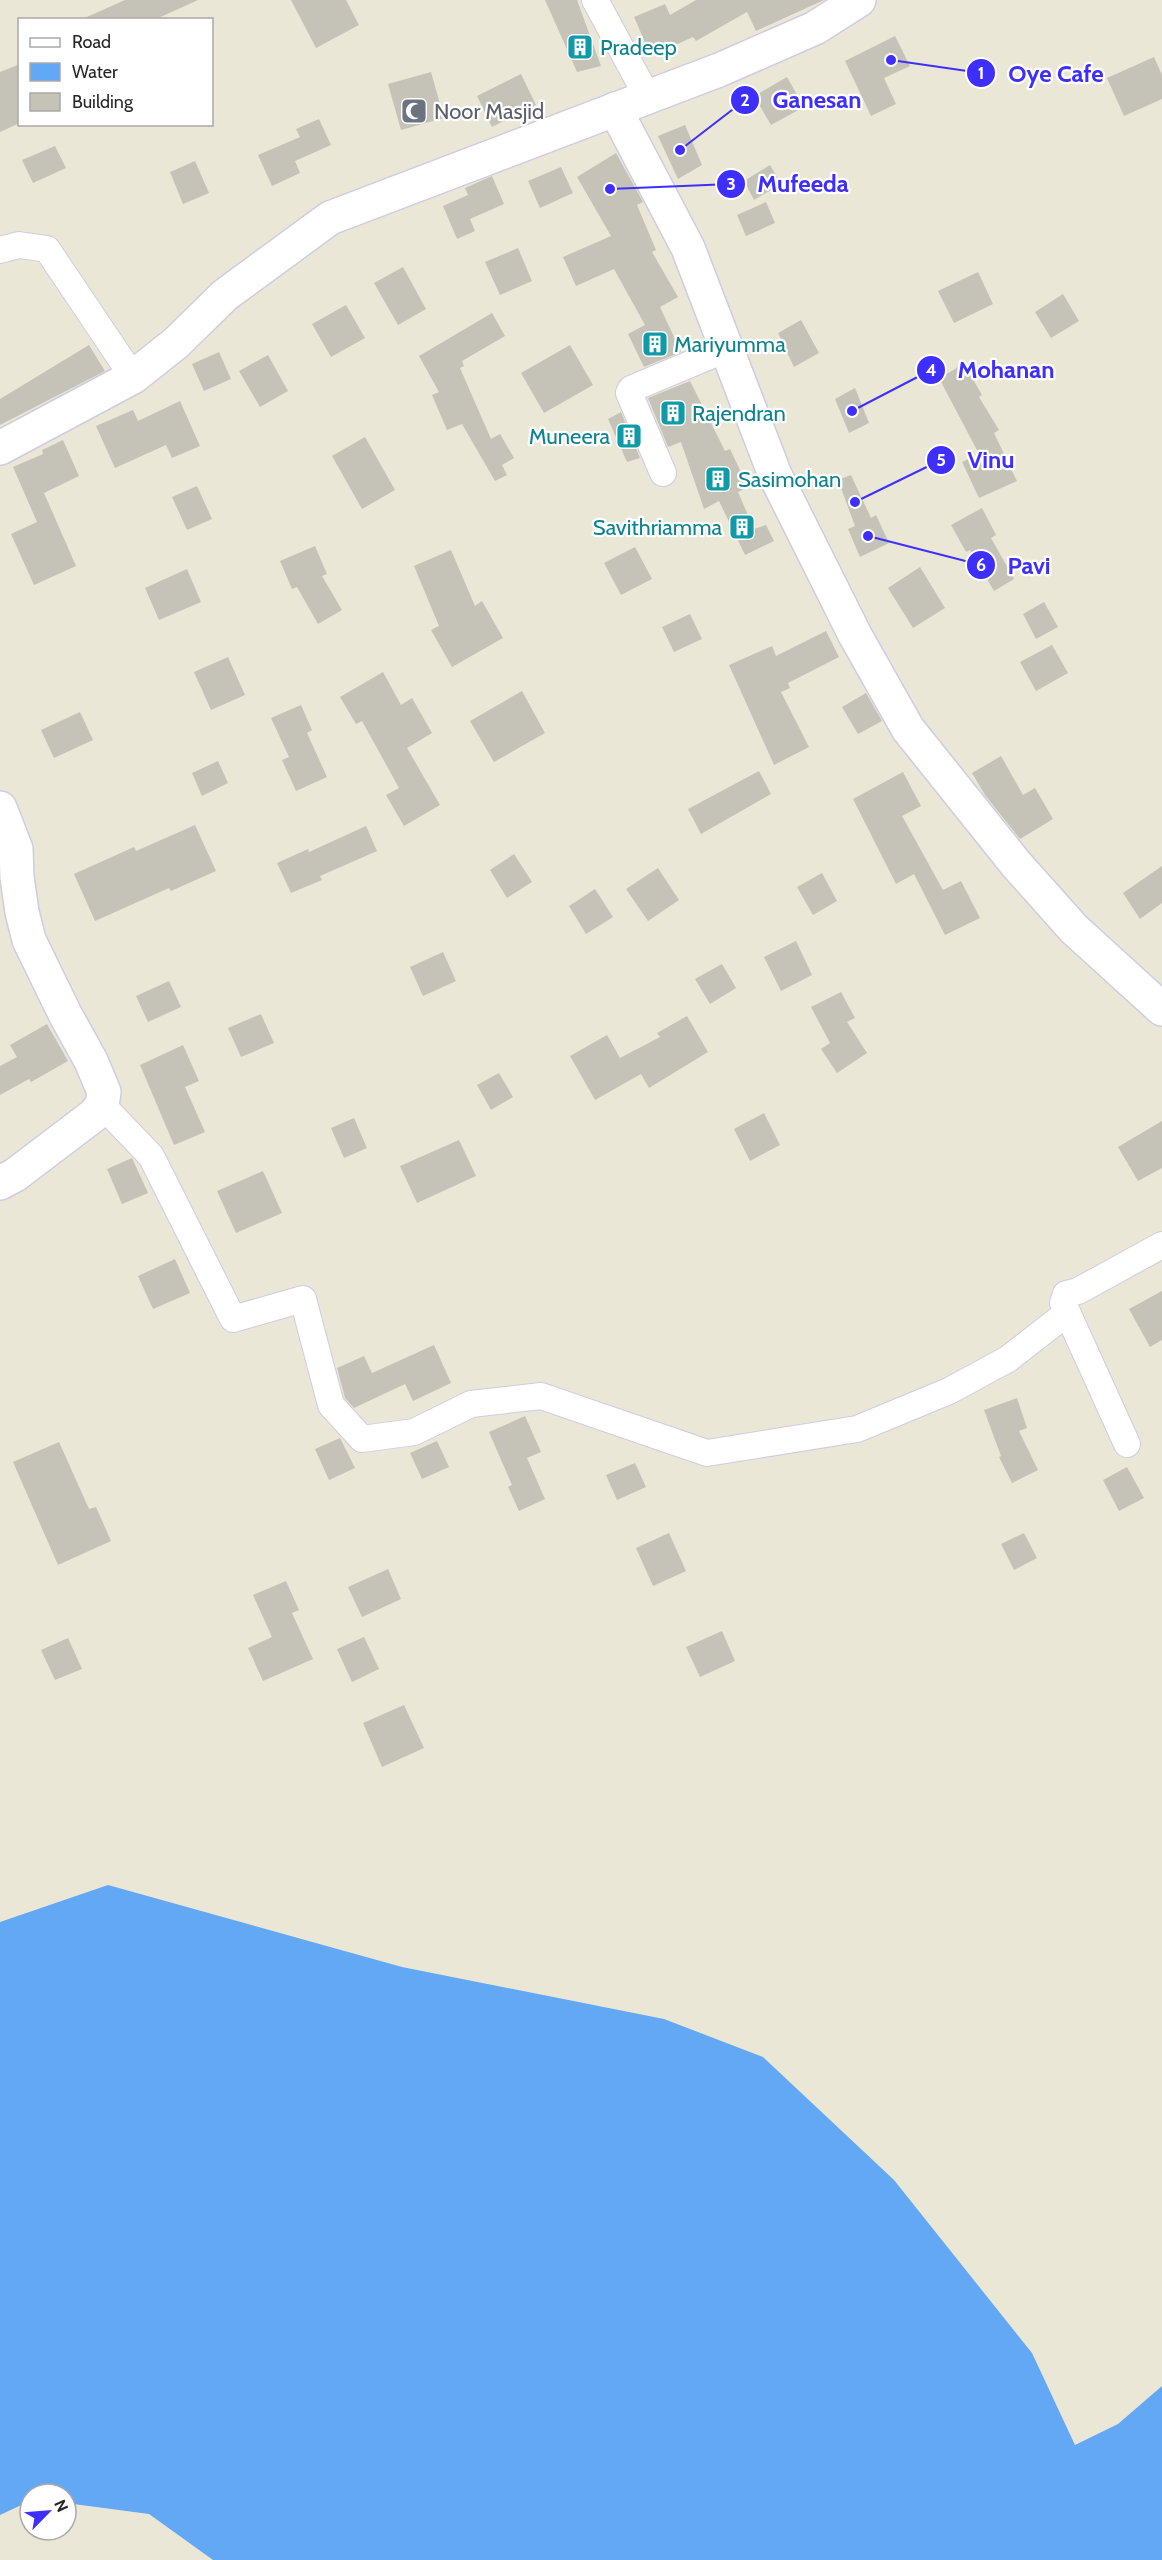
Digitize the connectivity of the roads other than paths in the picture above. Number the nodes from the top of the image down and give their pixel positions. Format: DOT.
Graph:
graph roads {
  1 [pos="595,0"];
  2 [pos="859,0"];
  3 [pos="647,96"];
  4 [pos="615,109"];
  5 [pos="0,250"];
  6 [pos="726,349"];
  7 [pos="133,377"];
  8 [pos="0,448"];
  9 [pos="663,473"];
  10 [pos="0,808"];
  11 [pos="1162,1009"];
  12 [pos="102,1105"];
  13 [pos="0,1183"];
  14 [pos="1162,1245"];
  15 [pos="1067,1313"];
  16 [pos="1127,1444"];
  1 -- 3 [label="street"];
  2 -- 3 [label="main road"];
  3 -- 4 [label="main road"];
  4 -- 6 [label="main road"];
  4 -- 7 [label="main road"];
  5 -- 7 [label="street"];
  6 -- 9 [label="street"];
  6 -- 11 [label="main road"];
  7 -- 8 [label="main road"];
  10 -- 12 [label="main road"];
  12 -- 13 [label="main road"];
  12 -- 15 [label="street"];
  14 -- 15 [label="street"];
  15 -- 16 [label="street"];
}
